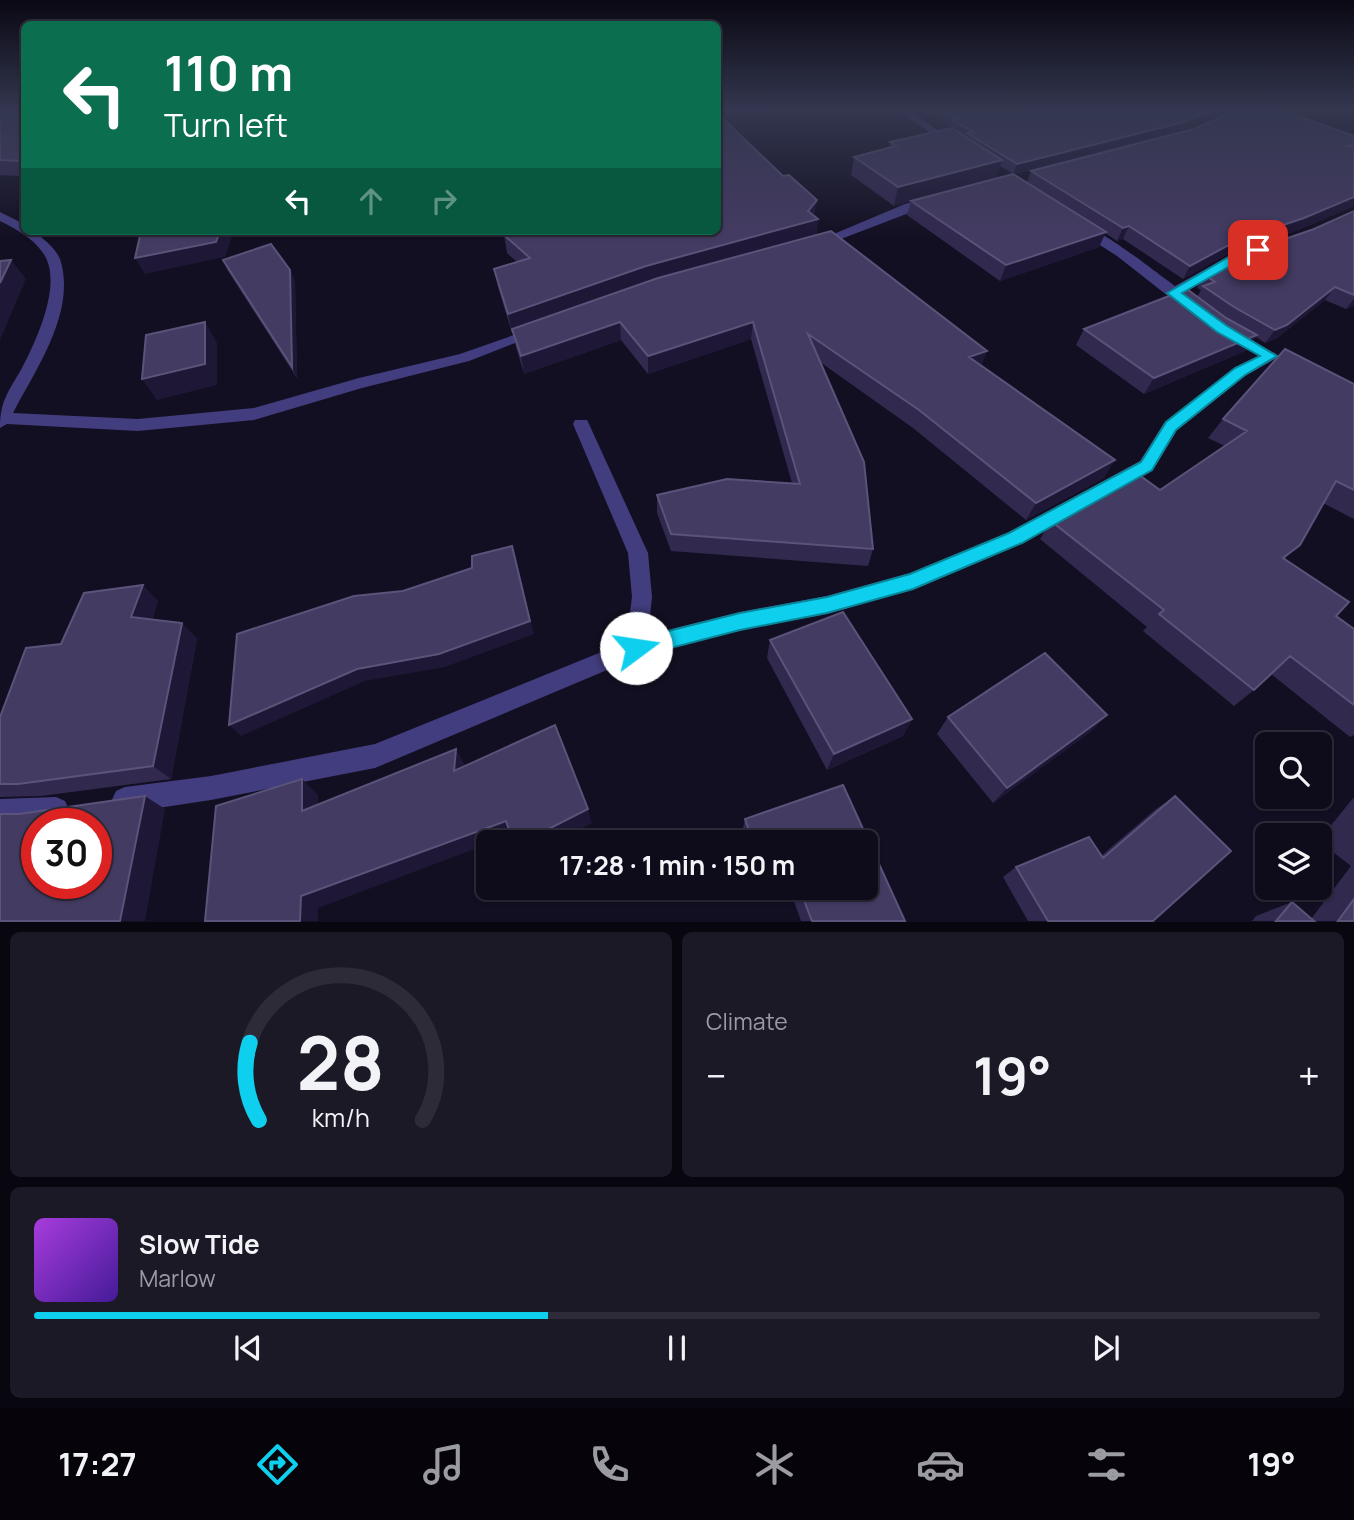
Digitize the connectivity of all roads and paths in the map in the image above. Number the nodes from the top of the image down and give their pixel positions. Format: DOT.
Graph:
graph roads {
  1 [pos="965,152"];
  2 [pos="969,155"];
  3 [pos="947,197"];
  4 [pos="0,216"];
  5 [pos="1066,218"];
  6 [pos="21,227"];
  7 [pos="31,235"];
  8 [pos="1275,244"];
  9 [pos="799,248"];
  10 [pos="1173,293"];
  11 [pos="1202,314"];
  12 [pos="553,326"];
  13 [pos="1270,356"];
  14 [pos="1,420"];
  15 [pos="581,424"];
  16 [pos="636,648"];
  17 [pos="107,802"];
  18 [pos="80,806"];
  19 [pos="0,812"];
  1 -- 2 [label="street"];
  3 -- 9 [label="street"];
  4 -- 6 [label="street"];
  5 -- 10 [label="street"];
  7 -- 14 [label="street"];
  8 -- 10 [label="street"];
  10 -- 11 [label="street"];
  12 -- 14 [label="street"];
  13 -- 16 [label="street"];
  15 -- 16 [label="street"];
  16 -- 17 [label="street"];
  18 -- 19 [label="street"];
}
